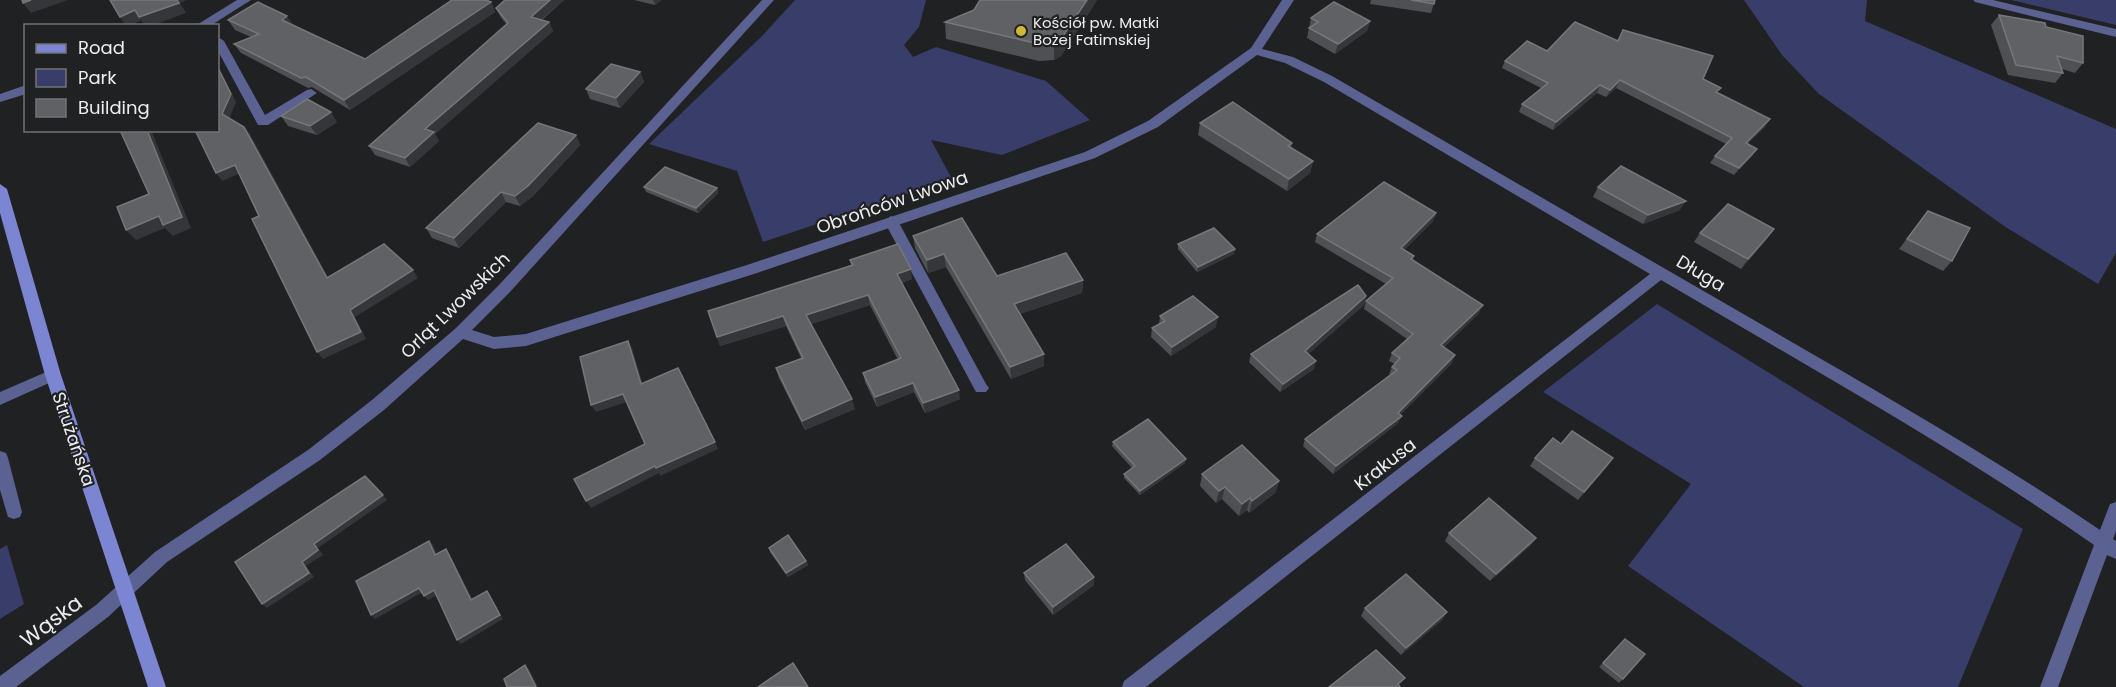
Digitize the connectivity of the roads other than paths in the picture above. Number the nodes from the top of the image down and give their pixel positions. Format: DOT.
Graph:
graph roads {
  1 [pos="245,0"];
  2 [pos="768,0"];
  3 [pos="1288,0"];
  4 [pos="1979,0"];
  5 [pos="205,24"];
  6 [pos="2116,33"];
  7 [pos="219,43"];
  8 [pos="1255,51"];
  9 [pos="24,90"];
  10 [pos="311,93"];
  11 [pos="0,98"];
  12 [pos="0,189"];
  13 [pos="891,221"];
  14 [pos="1662,272"];
  15 [pos="461,332"];
  16 [pos="52,375"];
  17 [pos="981,388"];
  18 [pos="0,399"];
  19 [pos="0,458"];
  20 [pos="2116,509"];
  21 [pos="14,512"];
  22 [pos="2109,547"];
  23 [pos="126,590"];
  24 [pos="1,687"];
  25 [pos="157,687"];
  26 [pos="1131,687"];
  27 [pos="2049,687"];
  1 -- 5 [label="street"];
  2 -- 15 [label="street, Orląt Lwowskich"];
  3 -- 8 [label="street, Obrońców Lwowa"];
  4 -- 6 [label="street"];
  7 -- 10 [label="street"];
  8 -- 13 [label="street, Obrońców Lwowa"];
  8 -- 14 [label="street, Długa"];
  9 -- 11 [label="street"];
  12 -- 16 [label="main road, Strużańska"];
  13 -- 15 [label="street, Obrońców Lwowa"];
  13 -- 17 [label="street"];
  14 -- 22 [label="street, Długa"];
  14 -- 26 [label="street, Krakusa"];
  15 -- 23 [label="street, Orląt Lwowskich"];
  16 -- 18 [label="street"];
  16 -- 23 [label="main road, Strużańska"];
  19 -- 21 [label="street"];
  20 -- 22 [label="street"];
  22 -- 27 [label="street"];
  23 -- 24 [label="street, Wąska"];
  23 -- 25 [label="main road, Strużańska"];
}
